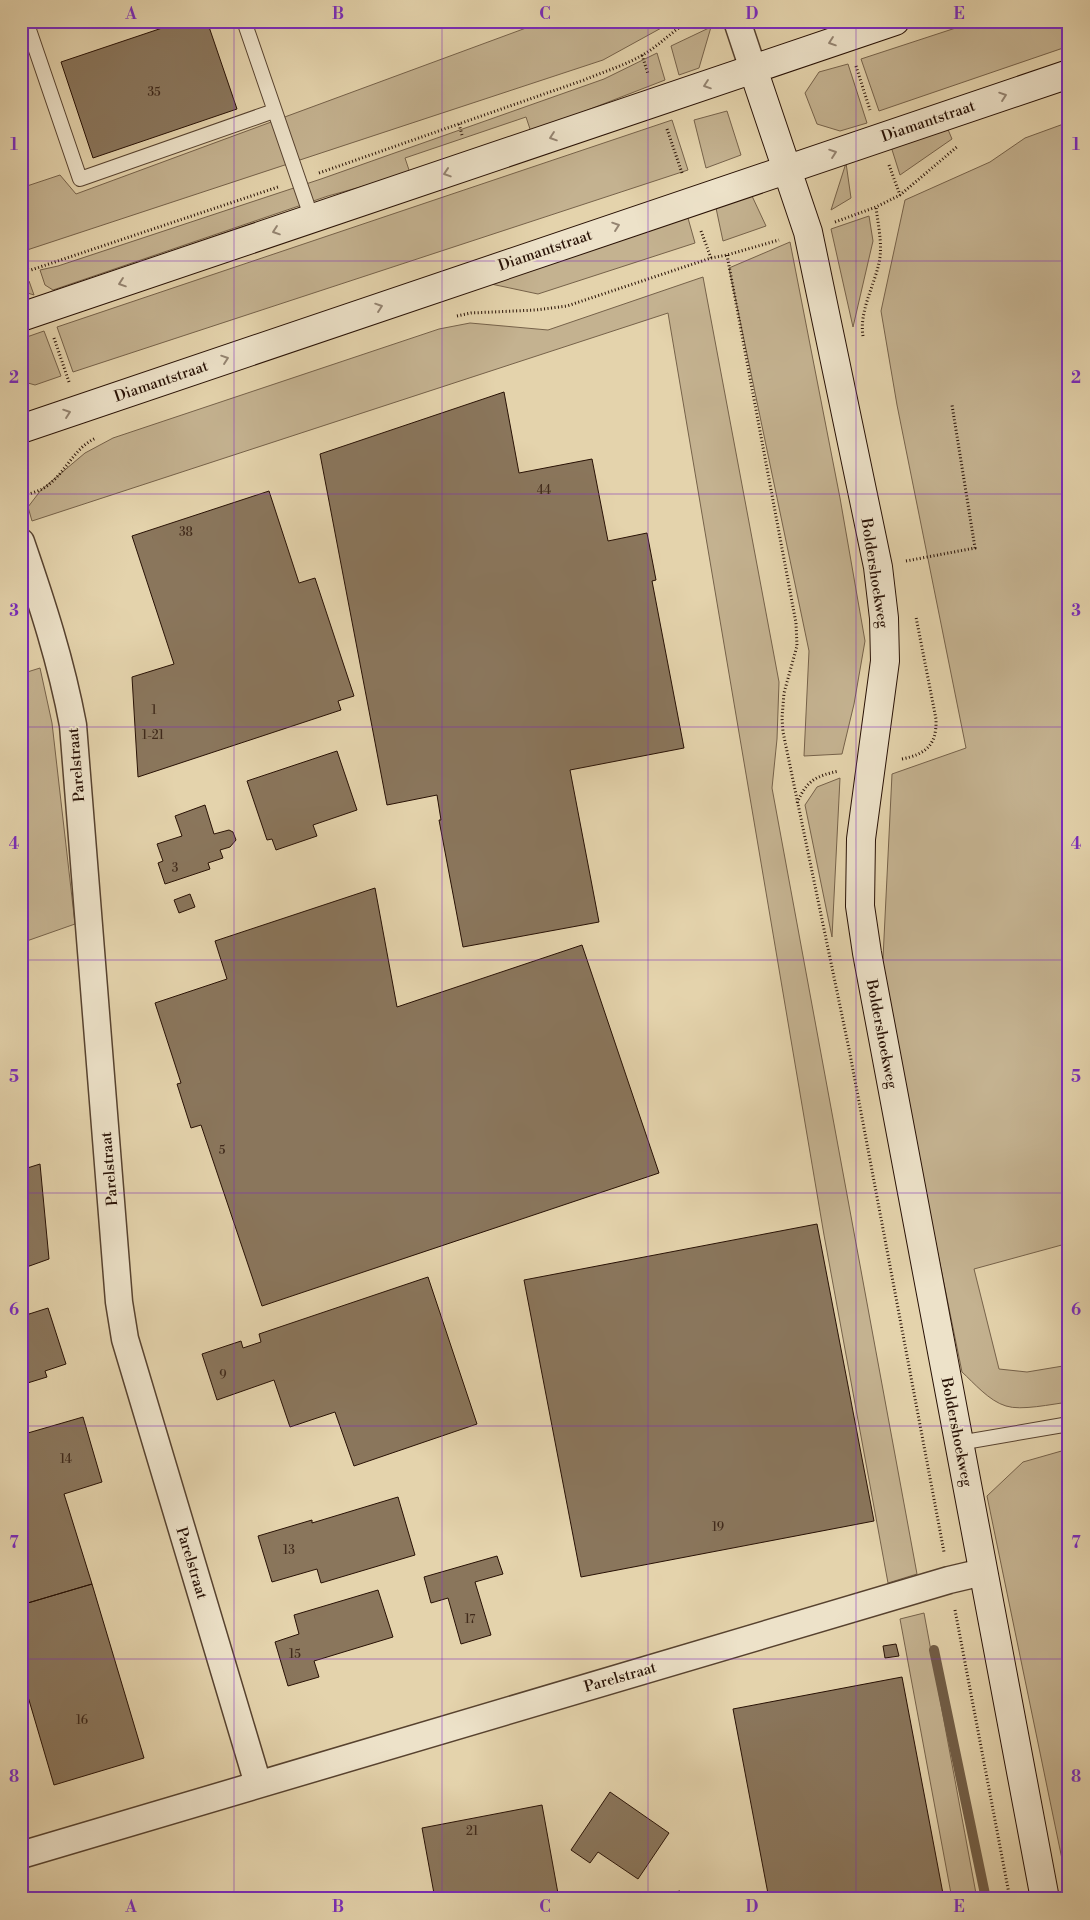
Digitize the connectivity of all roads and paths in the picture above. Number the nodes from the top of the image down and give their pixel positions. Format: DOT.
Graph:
graph roads {
  1 [pos="26,21"];
  2 [pos="244,21"];
  3 [pos="689,21"];
  4 [pos="737,21"];
  5 [pos="895,21"];
  6 [pos="642,55"];
  7 [pos="753,69"];
  8 [pos="1069,74"];
  9 [pos="658,102"];
  10 [pos="274,111"];
  11 [pos="965,143"];
  12 [pos="787,169"];
  13 [pos="299,180"];
  14 [pos="691,200"];
  15 [pos="876,207"];
  16 [pos="312,219"];
  17 [pos="710,258"];
  18 [pos="21,269"];
  19 [pos="32,270"];
  20 [pos="33,313"];
  21 [pos="453,317"];
  22 [pos="952,406"];
  23 [pos="78,410"];
  24 [pos="21,429"];
  25 [pos="103,435"];
  26 [pos="88,442"];
  27 [pos="21,497"];
  28 [pos="21,542"];
  29 [pos="878,567"];
  30 [pos="1069,1424"];
  31 [pos="959,1444"];
  32 [pos="983,1572"];
  33 [pos="949,1580"];
  34 [pos="258,1784"];
  35 [pos="21,1855"];
  36 [pos="1010,1899"];
  37 [pos="1044,1899"];
  1 -- 10 [label="lane"];
  2 -- 10 [label="lane"];
  3 -- 6 [label="path"];
  4 -- 7 [label="street"];
  5 -- 7 [label="main road, one-way"];
  6 -- 9 [label="path"];
  6 -- 13 [label="path"];
  7 -- 9 [label="main road, one-way"];
  7 -- 12 [label="main road, Boldershoekweg"];
  12 -- 8 [label="main road, Diamantstraat, one-way"];
  9 -- 14 [label="path"];
  9 -- 16 [label="main road, one-way"];
  10 -- 13 [label="lane"];
  11 -- 15 [label="path"];
  12 -- 14 [label="main road, Diamantstraat"];
  12 -- 29 [label="main road, Boldershoekweg"];
  13 -- 16 [label="lane"];
  13 -- 19 [label="path"];
  14 -- 17 [label="path"];
  23 -- 14 [label="main road, Diamantstraat, one-way"];
  16 -- 20 [label="main road, one-way"];
  17 -- 21 [label="path"];
  17 -- 33 [label="path"];
  18 -- 19 [label="path"];
  19 -- 20 [label="path"];
  20 -- 23 [label="path"];
  22 -- 29 [label="path"];
  24 -- 23 [label="main road, Diamantstraat, one-way"];
  23 -- 26 [label="path"];
  25 -- 26 [label="path"];
  26 -- 27 [label="path"];
  28 -- 34 [label="street, Parelstraat"];
  29 -- 31 [label="main road, Boldershoekweg"];
  30 -- 31 [label="lane"];
  31 -- 32 [label="main road, Boldershoekweg"];
  32 -- 33 [label="street, Parelstraat"];
  32 -- 37 [label="main road, Boldershoekweg"];
  33 -- 34 [label="street, Parelstraat"];
  33 -- 36 [label="path"];
  34 -- 35 [label="street, Parelstraat"];
}
